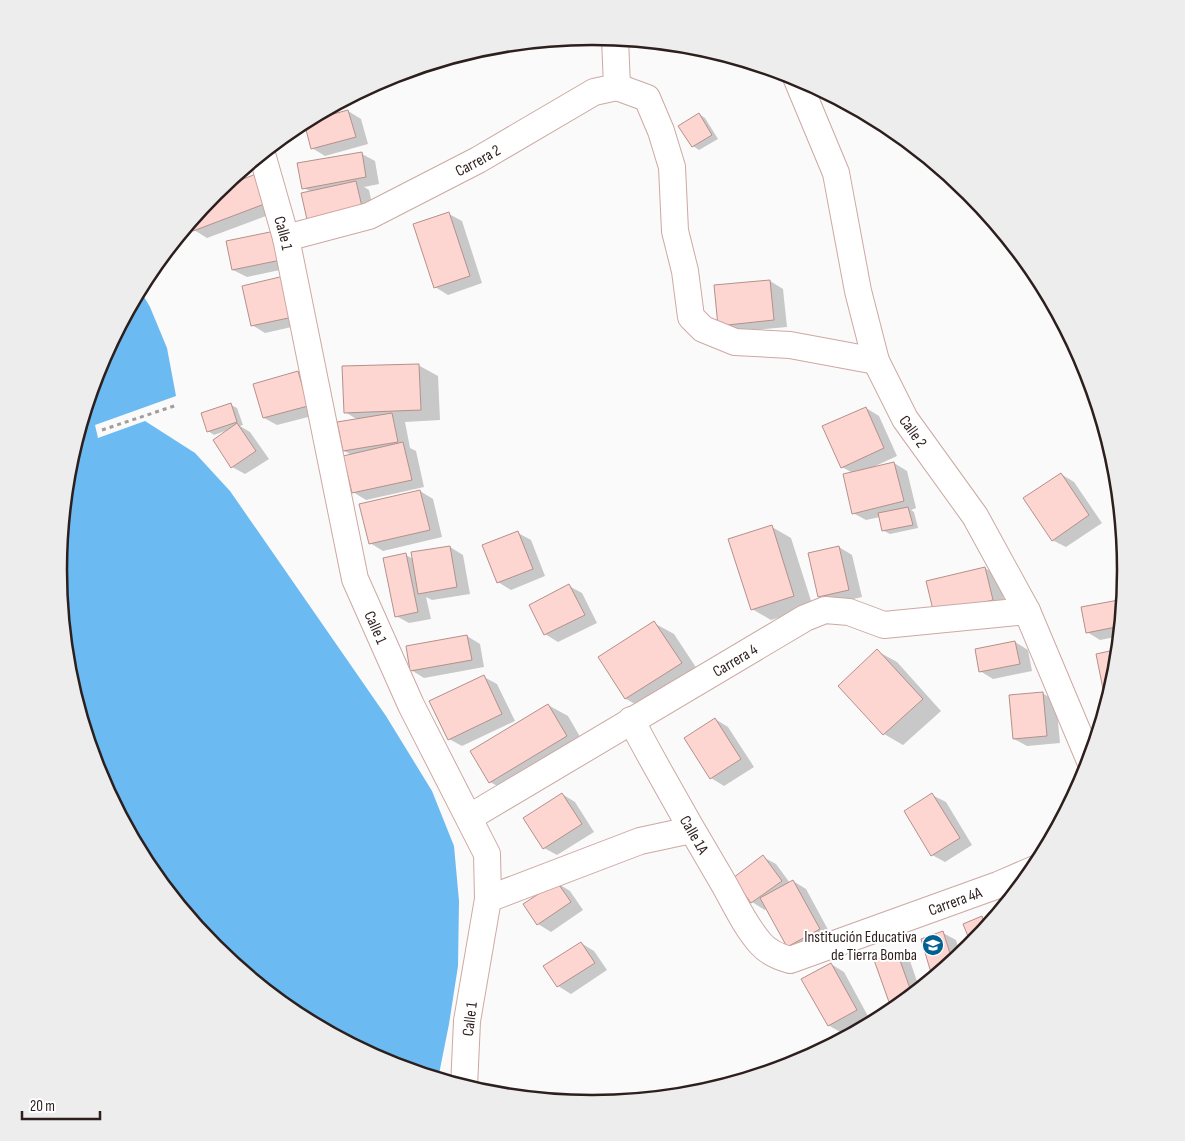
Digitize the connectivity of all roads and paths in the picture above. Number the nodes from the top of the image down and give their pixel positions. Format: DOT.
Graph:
graph roads {
  1 [pos="615,46"];
  2 [pos="617,87"];
  3 [pos="801,88"];
  4 [pos="264,161"];
  5 [pos="286,238"];
  6 [pos="876,362"];
  7 [pos="177,405"];
  8 [pos="102,430"];
  9 [pos="1027,611"];
  10 [pos="631,720"];
  11 [pos="1086,751"];
  12 [pos="470,817"];
  13 [pos="691,830"];
  14 [pos="1001,896"];
  15 [pos="488,899"];
  16 [pos="762,946"];
  17 [pos="464,1080"];
  1 -- 2 [label="street"];
  2 -- 5 [label="street, Carrera 2"];
  2 -- 6 [label="street"];
  3 -- 6 [label="street, Calle 2"];
  4 -- 5 [label="street, Calle 1"];
  5 -- 12 [label="street, Calle 1"];
  6 -- 9 [label="street, Calle 2"];
  7 -- 8 [label="path"];
  9 -- 10 [label="street, Carrera 4"];
  9 -- 11 [label="street, Calle 2"];
  10 -- 12 [label="street, Carrera 4"];
  10 -- 13 [label="street, Calle 1A"];
  12 -- 15 [label="street, Calle 1"];
  13 -- 15 [label="street"];
  13 -- 16 [label="street, Calle 1A"];
  14 -- 16 [label="street, Carrera 4A"];
  15 -- 17 [label="street, Calle 1"];
}
